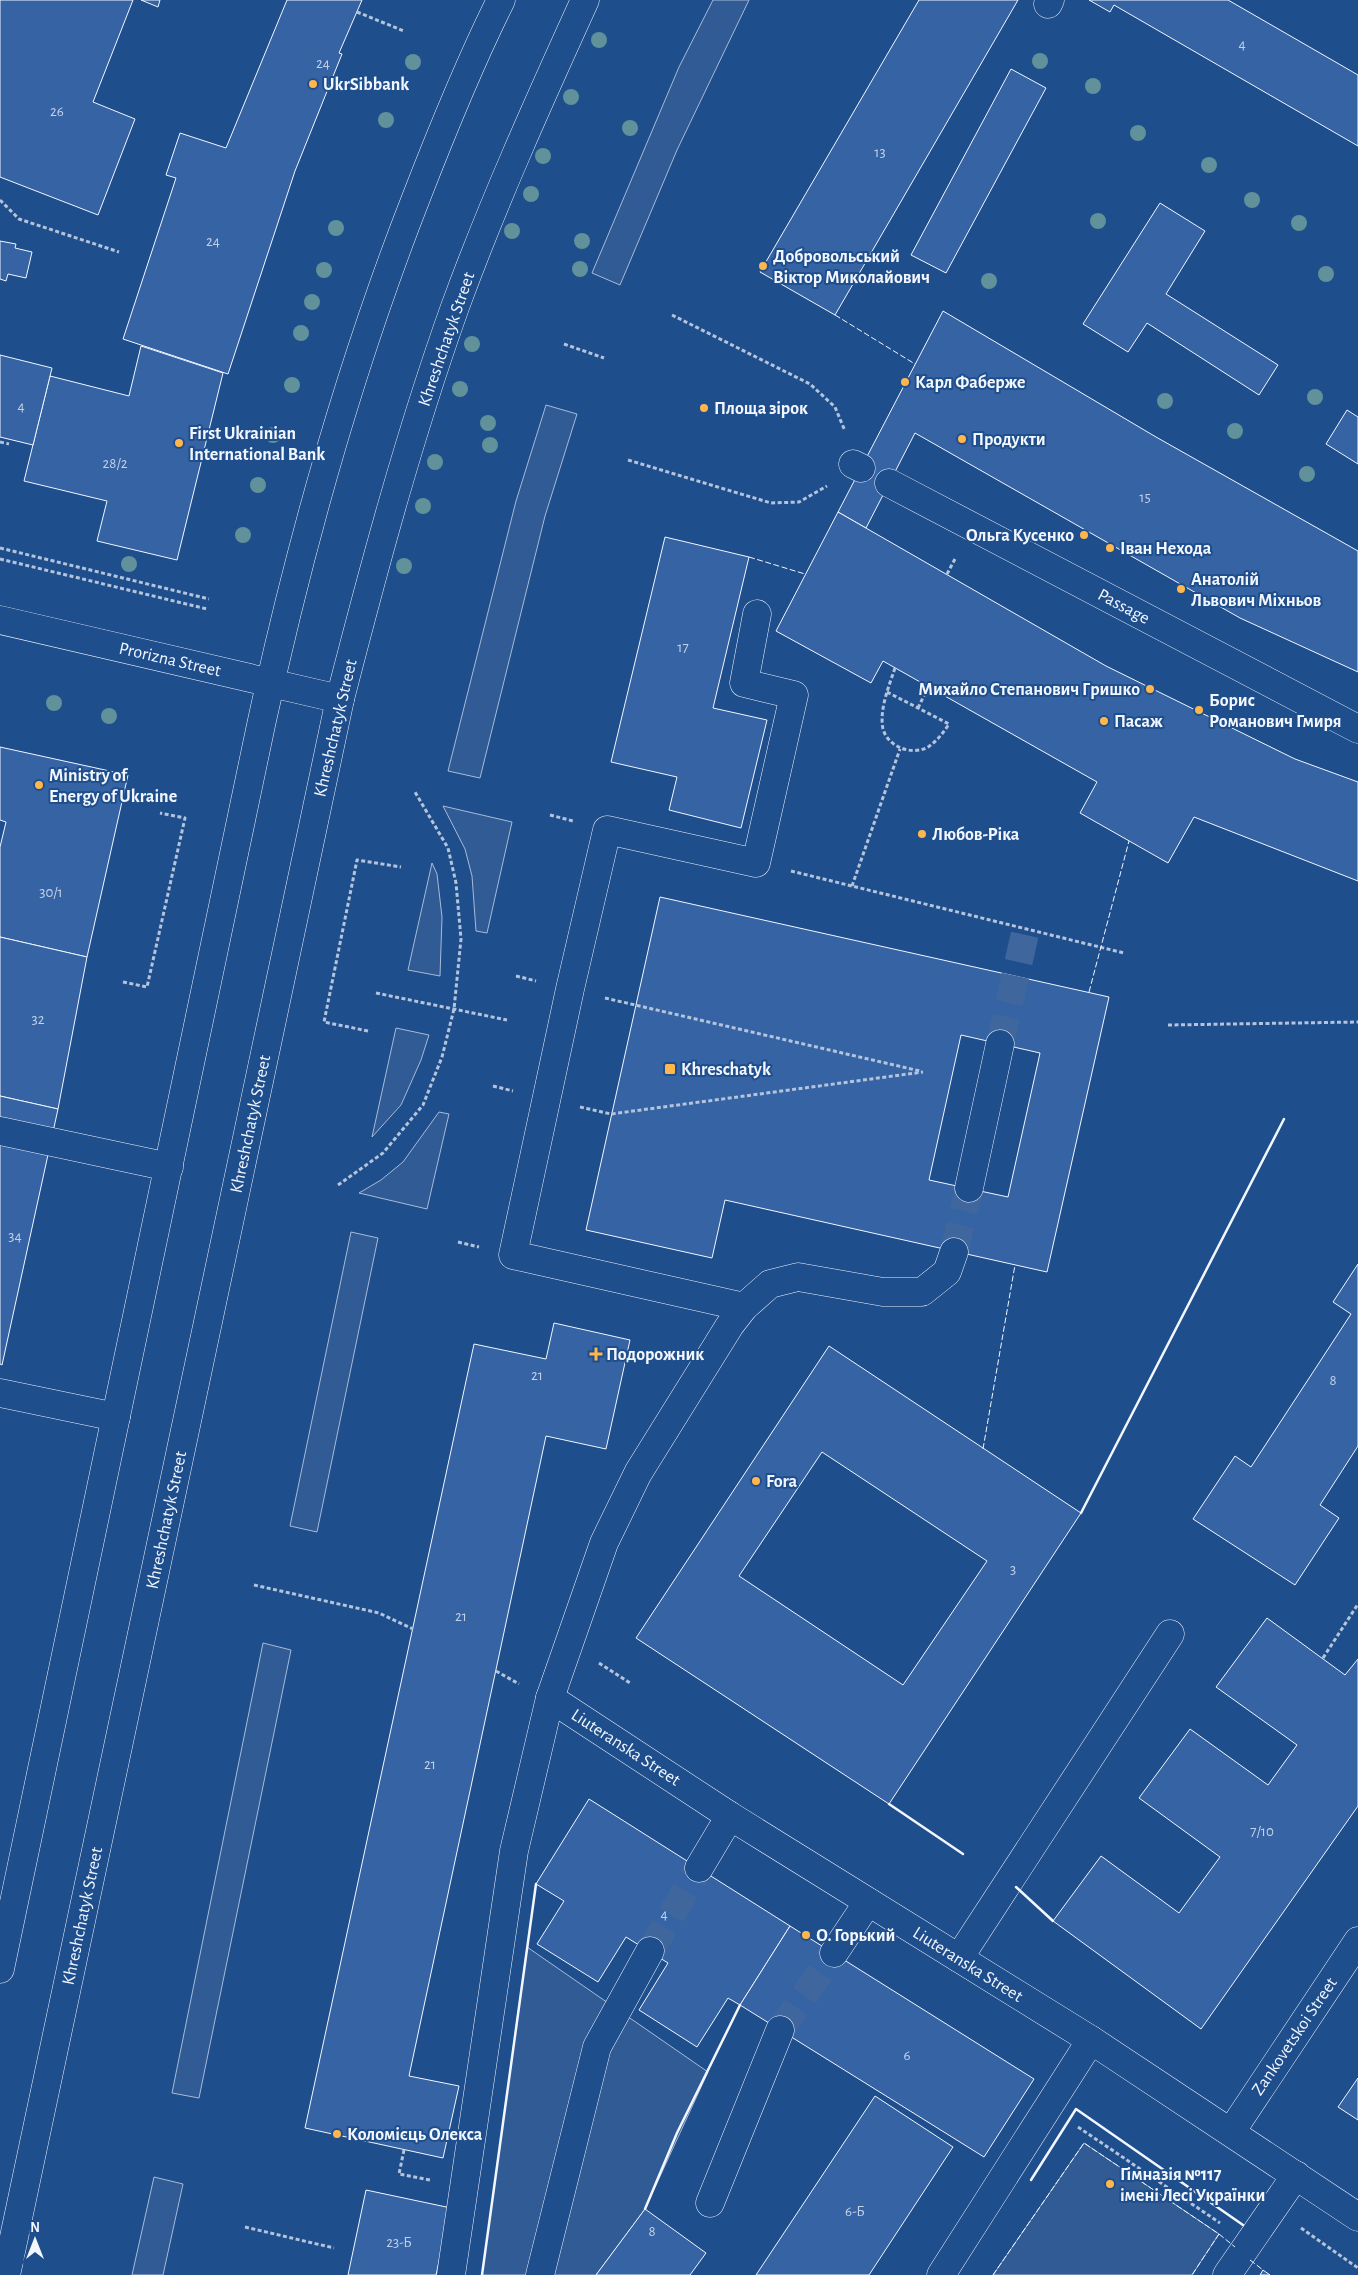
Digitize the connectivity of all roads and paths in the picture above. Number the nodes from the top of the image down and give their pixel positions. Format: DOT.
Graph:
graph roads {
  1 [pos="501,0"];
  2 [pos="585,0"];
  3 [pos="357,12"];
  4 [pos="404,31"];
  5 [pos="0,200"];
  6 [pos="119,252"];
  7 [pos="672,315"];
  8 [pos="564,344"];
  9 [pos="604,358"];
  10 [pos="0,442"];
  11 [pos="9,444"];
  12 [pos="628,460"];
  13 [pos="889,483"];
  14 [pos="0,548"];
  15 [pos="0,559"];
  16 [pos="209,599"];
  17 [pos="206,609"];
  18 [pos="757,614"];
  19 [pos="0,620"];
  20 [pos="895,668"];
  21 [pos="270,683"];
  22 [pos="928,687"];
  23 [pos="888,692"];
  24 [pos="340,699"];
  25 [pos="918,708"];
  26 [pos="1358,729"];
  27 [pos="900,749"];
  28 [pos="415,792"];
  29 [pos="160,813"];
  30 [pos="756,863"];
  31 [pos="401,867"];
  32 [pos="852,886"];
  33 [pos="1124,953"];
  34 [pos="123,982"];
  35 [pos="376,993"];
  36 [pos="636,1006"];
  37 [pos="454,1009"];
  38 [pos="507,1020"];
  39 [pos="1358,1022"];
  40 [pos="1168,1025"];
  41 [pos="368,1031"];
  42 [pos="1000,1044"];
  43 [pos="612,1114"];
  44 [pos="0,1131"];
  45 [pos="169,1167"];
  46 [pos="338,1185"];
  47 [pos="968,1188"];
  48 [pos="954,1252"];
  49 [pos="744,1307"];
  50 [pos="0,1393"];
  51 [pos="116,1417"];
  52 [pos="254,1585"];
  53 [pos="1358,1604"];
  54 [pos="413,1629"];
  55 [pos="1170,1634"];
  56 [pos="1323,1658"];
  57 [pos="496,1671"];
  58 [pos="524,1687"];
  59 [pos="550,1698"];
  60 [pos="730,1816"];
  61 [pos="699,1868"];
  62 [pos="868,1902"];
  63 [pos="1358,1941"];
  64 [pos="650,1951"];
  65 [pos="834,1953"];
  66 [pos="960,1958"];
  67 [pos="0,1969"];
  68 [pos="780,2030"];
  69 [pos="1090,2040"];
  70 [pos="1231,2132"];
  71 [pos="1071,2134"];
  72 [pos="404,2150"];
  73 [pos="1296,2175"];
  74 [pos="464,2188"];
  75 [pos="710,2203"];
  76 [pos="1273,2209"];
  77 [pos="1358,2217"];
  78 [pos="245,2227"];
  79 [pos="1249,2243"];
  80 [pos="334,2248"];
  81 [pos="1358,2268"];
  82 [pos="6,2275"];
  83 [pos="451,2275"];
  84 [pos="540,2275"];
  85 [pos="941,2275"];
  86 [pos="1227,2275"];
  1 -- 21 [label="main road"];
  2 -- 24 [label="main road, Khreshchatyk Street"];
  3 -- 4 [label="path"];
  5 -- 6 [label="path"];
  7 -- 12 [label="path"];
  8 -- 9 [label="path"];
  10 -- 11 [label="path"];
  13 -- 26 [label="main road, Passage"];
  14 -- 16 [label="path"];
  15 -- 17 [label="path"];
  18 -- 30 [label="main road"];
  19 -- 21 [label="main road, Prorizna Street"];
  20 -- 23 [label="path"];
  21 -- 24 [label="main road, Prorizna Street"];
  21 -- 45 [label="main road"];
  22 -- 25 [label="path"];
  23 -- 25 [label="path"];
  23 -- 27 [label="path"];
  24 -- 82 [label="main road, Khreshchatyk Street"];
  25 -- 27 [label="path"];
  27 -- 32 [label="path"];
  28 -- 37 [label="path"];
  29 -- 34 [label="path"];
  30 -- 32 [label="path"];
  30 -- 49 [label="main road"];
  31 -- 41 [label="path"];
  32 -- 33 [label="path"];
  35 -- 37 [label="path"];
  36 -- 43 [label="path"];
  37 -- 38 [label="path"];
  37 -- 46 [label="path"];
  39 -- 40 [label="path"];
  42 -- 47 [label="main road"];
  44 -- 45 [label="main road"];
  45 -- 51 [label="main road"];
  48 -- 49 [label="main road"];
  49 -- 59 [label="main road"];
  50 -- 51 [label="main road"];
  51 -- 67 [label="main road"];
  52 -- 54 [label="path"];
  53 -- 56 [label="path"];
  55 -- 66 [label="main road"];
  57 -- 58 [label="path"];
  59 -- 60 [label="main road, Liuteranska Street"];
  59 -- 74 [label="main road"];
  60 -- 61 [label="main road"];
  60 -- 62 [label="main road, Liuteranska Street"];
  62 -- 65 [label="main road"];
  62 -- 66 [label="main road, Liuteranska Street"];
  63 -- 70 [label="main road, Zankovetskoi Street"];
  64 -- 84 [label="main road"];
  66 -- 69 [label="main road, Liuteranska Street"];
  68 -- 75 [label="main road"];
  69 -- 70 [label="main road, Liuteranska Street"];
  69 -- 85 [label="main road"];
  70 -- 73 [label="main road, Liuteranska Street"];
  71 -- 79 [label="path"];
  72 -- 74 [label="path"];
  73 -- 76 [label="main road"];
  73 -- 77 [label="main road, Liuteranska Street"];
  74 -- 83 [label="main road"];
  76 -- 79 [label="main road"];
  76 -- 81 [label="path"];
  78 -- 80 [label="path"];
  79 -- 86 [label="main road"];
}
